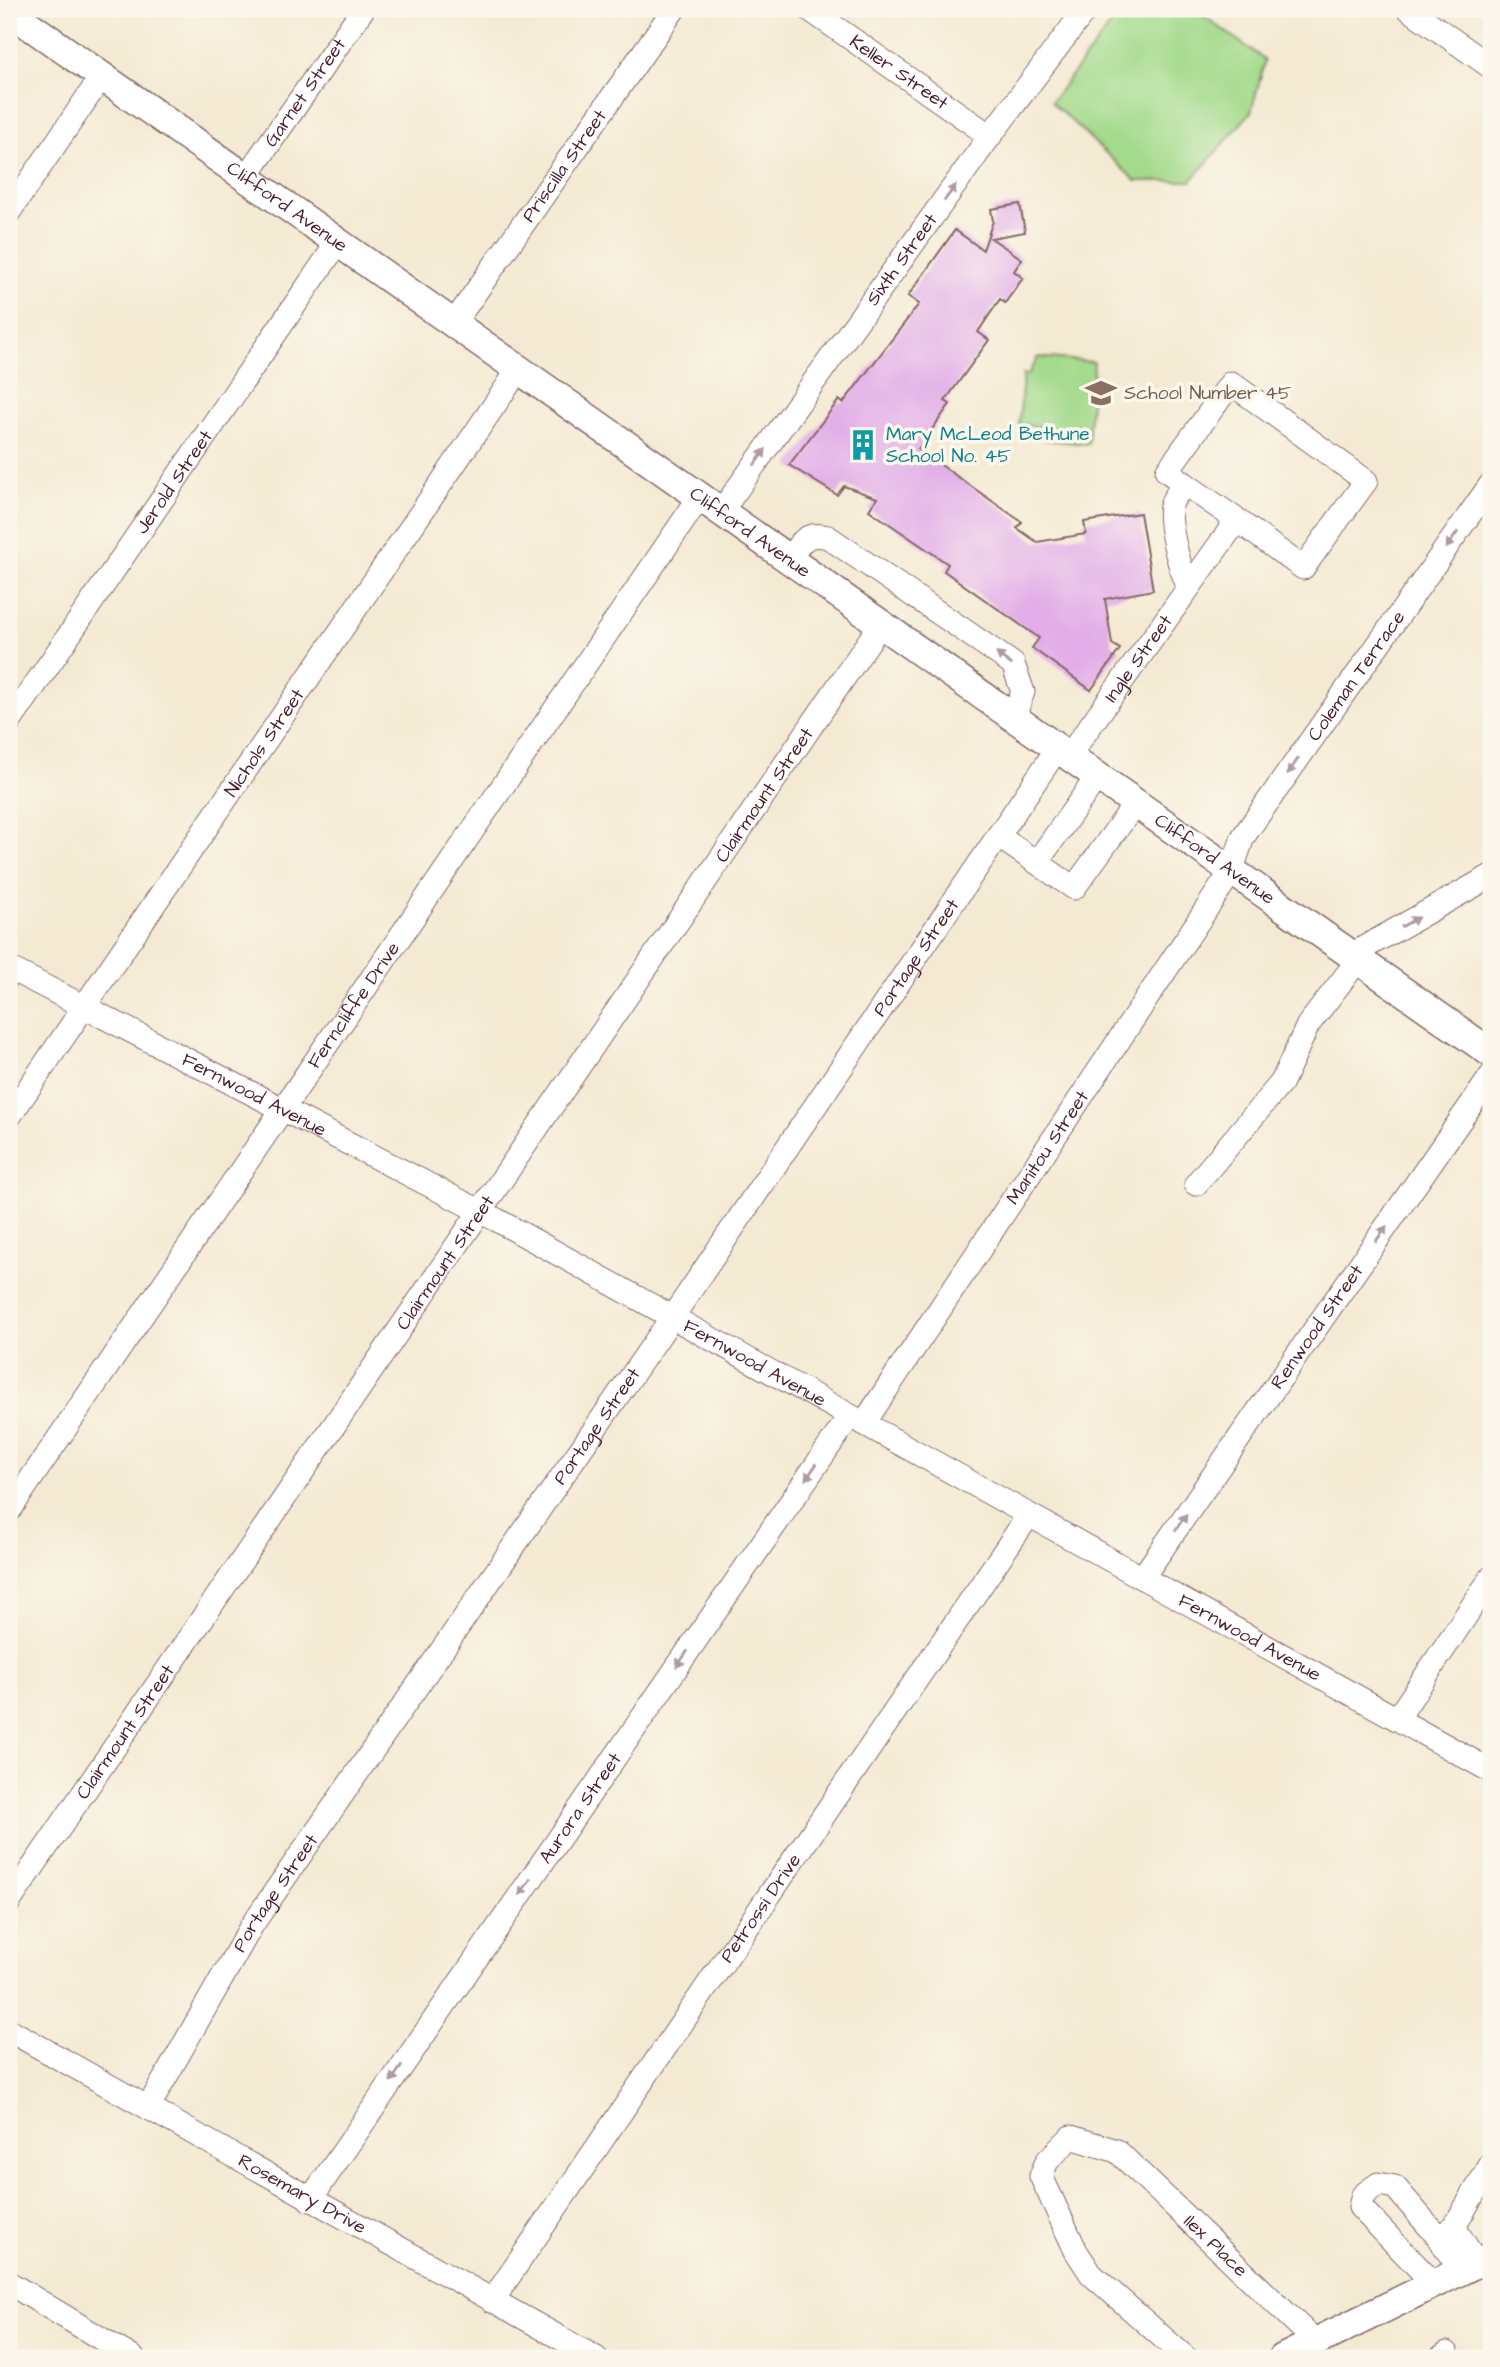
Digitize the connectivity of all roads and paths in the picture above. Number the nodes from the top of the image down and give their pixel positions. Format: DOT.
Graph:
graph roads {
  1 [pos="363,9"];
  2 [pos="674,9"];
  3 [pos="810,9"];
  4 [pos="1086,9"];
  5 [pos="9,10"];
  6 [pos="1417,11"];
  7 [pos="1491,67"];
  8 [pos="102,76"];
  9 [pos="990,136"];
  10 [pos="246,177"];
  11 [pos="9,212"];
  12 [pos="338,242"];
  13 [pos="454,323"];
  14 [pos="519,369"];
  15 [pos="1185,484"];
  16 [pos="1491,484"];
  17 [pos="709,505"];
  18 [pos="1237,520"];
  19 [pos="788,561"];
  20 [pos="1189,587"];
  21 [pos="880,625"];
  22 [pos="1013,719"];
  23 [pos="9,723"];
  24 [pos="1063,753"];
  25 [pos="1097,777"];
  26 [pos="1135,804"];
  27 [pos="998,836"];
  28 [pos="1037,862"];
  29 [pos="1231,872"];
  30 [pos="1491,876"];
  31 [pos="1354,958"];
  32 [pos="9,968"];
  33 [pos="84,1007"];
  34 [pos="1491,1053"];
  35 [pos="1491,1076"];
  36 [pos="281,1110"];
  37 [pos="9,1117"];
  38 [pos="1196,1184"];
  39 [pos="481,1212"];
  40 [pos="671,1317"];
  41 [pos="857,1420"];
  42 [pos="9,1511"];
  43 [pos="1029,1515"];
  44 [pos="1142,1578"];
  45 [pos="1491,1578"];
  46 [pos="1397,1718"];
  47 [pos="1491,1771"];
  48 [pos="9,1902"];
  49 [pos="9,2030"];
  50 [pos="148,2108"];
  51 [pos="1491,2164"];
  52 [pos="310,2200"];
  53 [pos="1446,2233"];
  54 [pos="1476,2263"];
  55 [pos="9,2283"];
  56 [pos="1434,2284"];
  57 [pos="492,2301"];
  58 [pos="1304,2351"];
  59 [pos="134,2358"];
  60 [pos="596,2358"];
  61 [pos="1186,2358"];
  1 -- 10 [label="street, Garnet Street"];
  2 -- 13 [label="street, Priscilla Street"];
  3 -- 9 [label="street, Keller Street"];
  4 -- 9 [label="street, Sixth Street"];
  5 -- 8 [label="main road, Clifford Avenue"];
  6 -- 7 [label="street"];
  8 -- 10 [label="main road, Clifford Avenue"];
  8 -- 11 [label="street"];
  17 -- 9 [label="street, Sixth Street, one-way"];
  10 -- 12 [label="main road, Clifford Avenue"];
  12 -- 13 [label="main road, Clifford Avenue"];
  12 -- 23 [label="street, Jerold Street"];
  13 -- 14 [label="main road, Clifford Avenue"];
  14 -- 17 [label="main road, Clifford Avenue"];
  14 -- 33 [label="street, Nichols Street"];
  15 -- 18 [label="street"];
  15 -- 18 [label="street"];
  15 -- 20 [label="street"];
  16 -- 29 [label="street, Coleman Terrace, one-way"];
  17 -- 19 [label="main road, Clifford Avenue"];
  17 -- 36 [label="street, Ferncliffe Drive"];
  18 -- 20 [label="street, Ingle Street"];
  19 -- 21 [label="main road, Clifford Avenue"];
  22 -- 19 [label="street, one-way"];
  20 -- 24 [label="street, Ingle Street"];
  21 -- 22 [label="main road, Clifford Avenue"];
  21 -- 39 [label="street, Clairmount Street"];
  22 -- 24 [label="main road, Clifford Avenue"];
  24 -- 25 [label="main road, Clifford Avenue"];
  24 -- 27 [label="street, Portage Street"];
  25 -- 26 [label="main road, Clifford Avenue"];
  25 -- 28 [label="street"];
  26 -- 28 [label="street"];
  26 -- 29 [label="main road, Clifford Avenue"];
  27 -- 28 [label="street"];
  27 -- 40 [label="street, Portage Street"];
  29 -- 31 [label="main road, Clifford Avenue"];
  29 -- 41 [label="street, Manitou Street"];
  31 -- 30 [label="street, one-way"];
  31 -- 34 [label="main road, Clifford Avenue"];
  31 -- 38 [label="street"];
  32 -- 33 [label="street, Fernwood Avenue"];
  33 -- 36 [label="street, Fernwood Avenue"];
  33 -- 37 [label="street, Nichols Street"];
  44 -- 35 [label="street, Renwood Street, one-way"];
  36 -- 39 [label="street, Fernwood Avenue"];
  36 -- 42 [label="street, Ferncliffe Drive"];
  39 -- 40 [label="street, Fernwood Avenue"];
  39 -- 48 [label="street, Clairmount Street"];
  40 -- 41 [label="street, Fernwood Avenue"];
  40 -- 50 [label="street, Portage Street"];
  41 -- 43 [label="street, Fernwood Avenue"];
  41 -- 52 [label="street, Aurora Street, one-way"];
  43 -- 44 [label="street, Fernwood Avenue"];
  43 -- 57 [label="street, Petrossi Drive"];
  44 -- 46 [label="street, Fernwood Avenue"];
  45 -- 46 [label="street"];
  46 -- 47 [label="street, Fernwood Avenue"];
  49 -- 50 [label="street, Rosemary Drive"];
  50 -- 52 [label="street, Rosemary Drive"];
  51 -- 53 [label="street"];
  52 -- 57 [label="street, Rosemary Drive"];
  53 -- 54 [label="street"];
  53 -- 56 [label="street"];
  54 -- 56 [label="main road"];
  55 -- 59 [label="street"];
  56 -- 58 [label="main road"];
  57 -- 60 [label="street, Rosemary Drive"];
  58 -- 61 [label="street, Ilex Place"];
}
